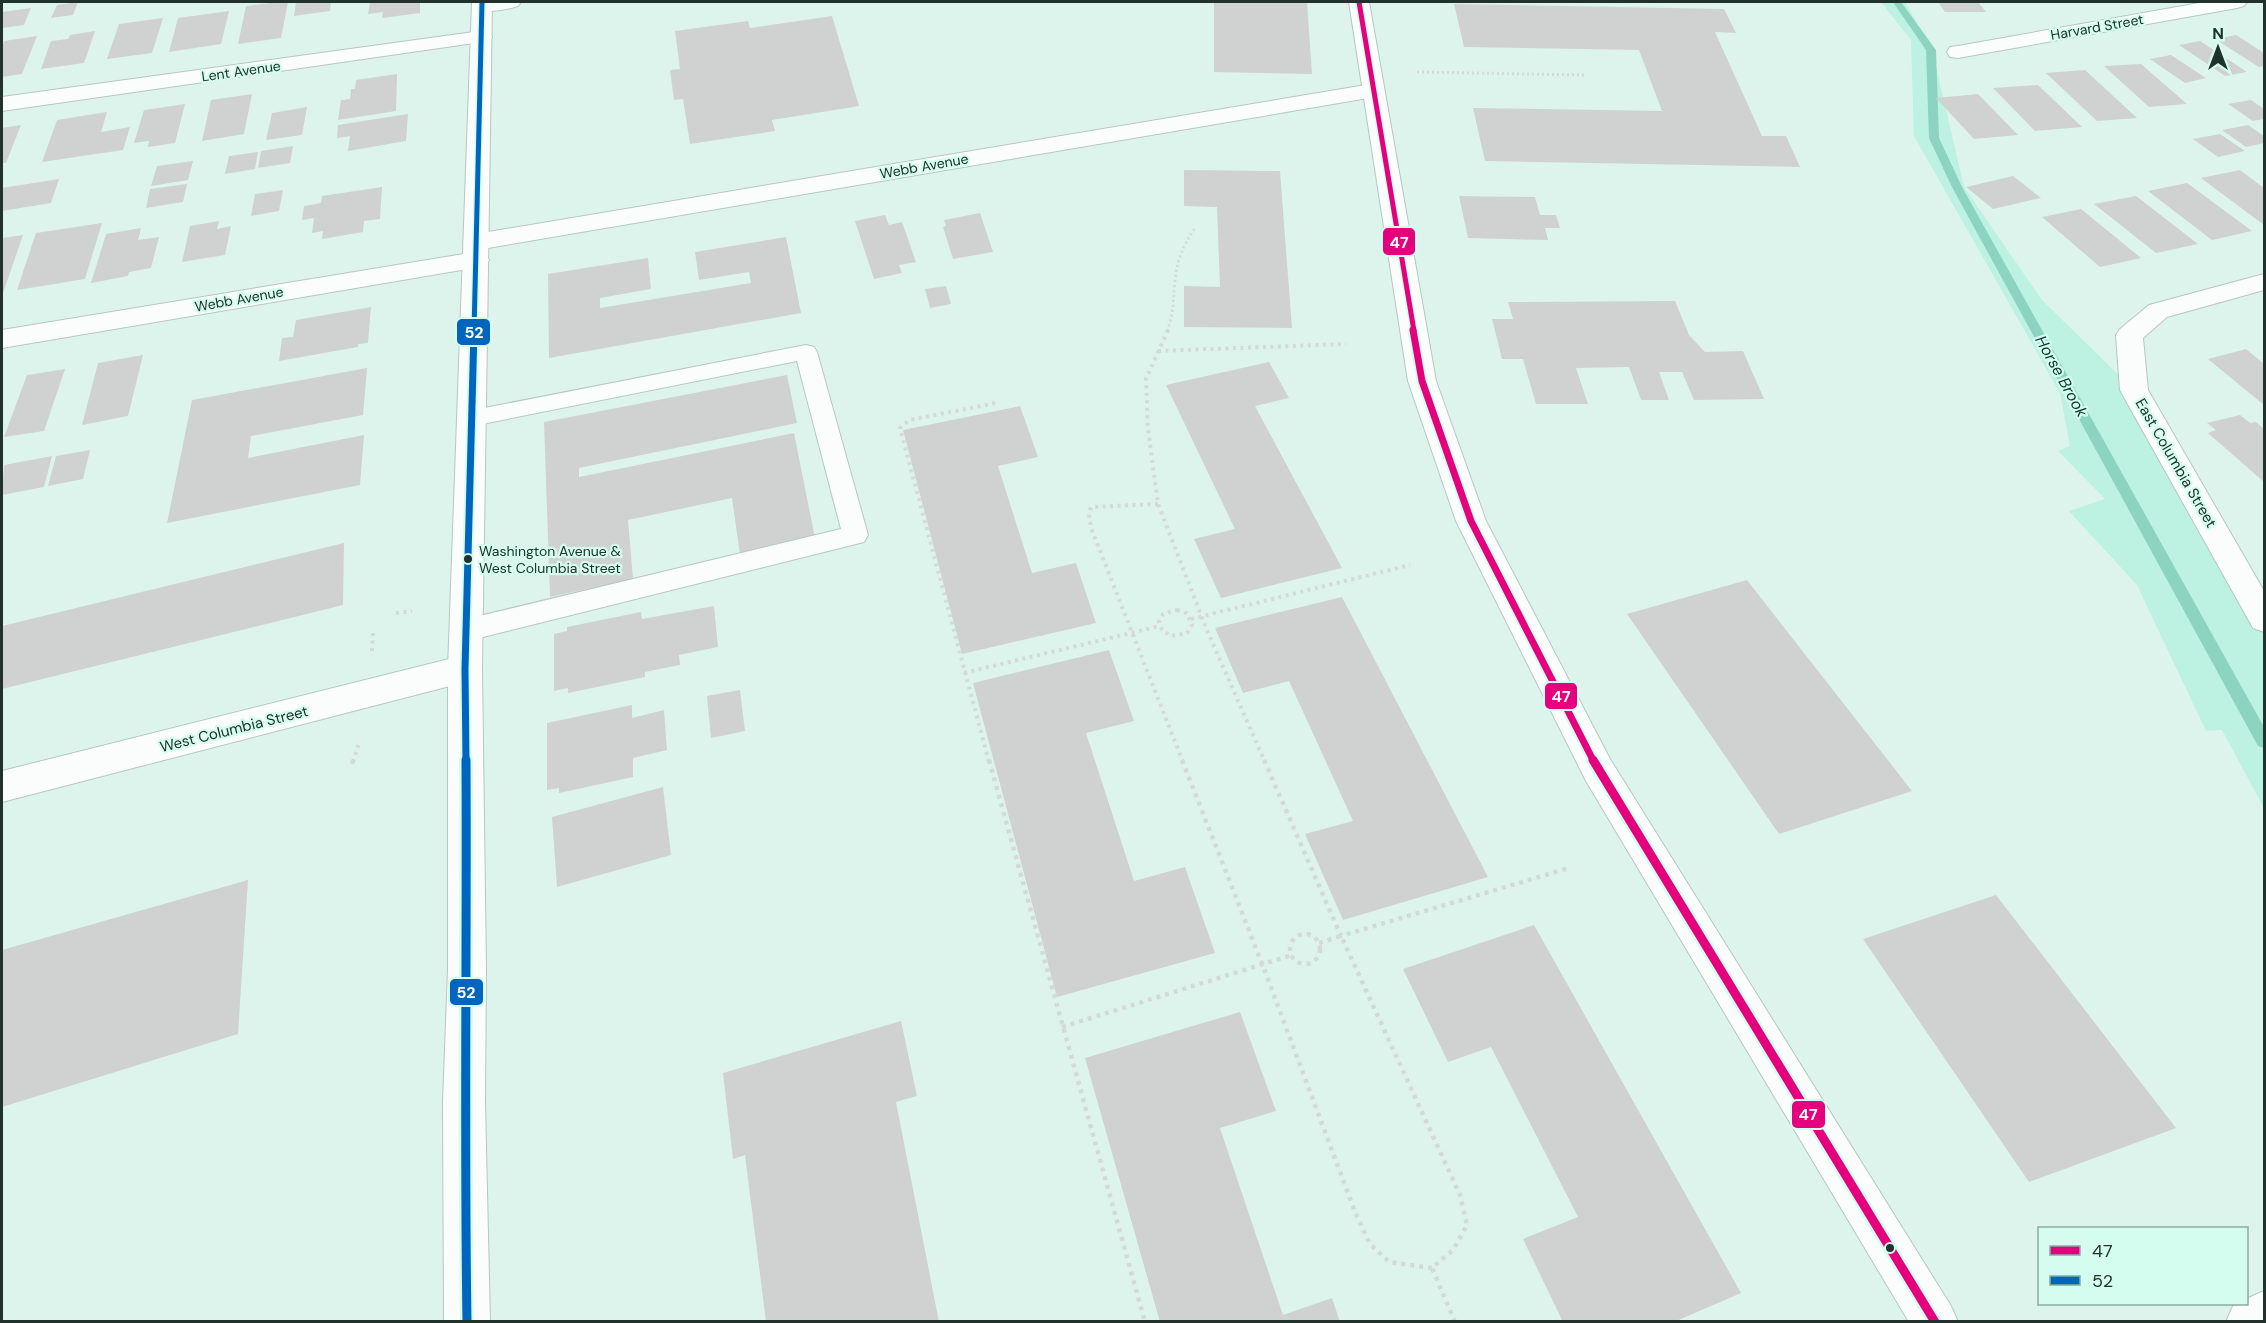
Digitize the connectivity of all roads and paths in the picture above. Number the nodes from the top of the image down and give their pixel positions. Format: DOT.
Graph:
graph roads {
  1 [pos="511,2"];
  2 [pos="1359,2"];
  3 [pos="2237,2"];
  4 [pos="482,3"];
  5 [pos="481,37"];
  6 [pos="1958,52"];
  7 [pos="1417,72"];
  8 [pos="1586,75"];
  9 [pos="1372,91"];
  10 [pos="2,104"];
  11 [pos="1196,227"];
  12 [pos="476,251"];
  13 [pos="2265,282"];
  14 [pos="2,339"];
  15 [pos="1346,344"];
  16 [pos="1158,351"];
  17 [pos="996,404"];
  18 [pos="472,418"];
  19 [pos="1158,504"];
  20 [pos="1410,565"];
  21 [pos="412,611"];
  22 [pos="396,613"];
  23 [pos="1202,617"];
  24 [pos="1191,619"];
  25 [pos="2265,619"];
  26 [pos="1160,626"];
  27 [pos="373,630"];
  28 [pos="466,630"];
  29 [pos="1133,634"];
  30 [pos="372,652"];
  31 [pos="465,669"];
  32 [pos="964,673"];
  33 [pos="359,743"];
  34 [pos="352,764"];
  35 [pos="2,787"];
  36 [pos="1569,868"];
  37 [pos="1341,936"];
  38 [pos="1319,943"];
  39 [pos="1292,955"];
  40 [pos="1263,966"];
  41 [pos="1062,1027"];
  42 [pos="1432,1268"];
  43 [pos="2265,1314"];
  44 [pos="468,1322"];
  45 [pos="1145,1322"];
  46 [pos="1455,1322"];
  47 [pos="1935,1322"];
  48 [pos="2249,1322"];
  1 -- 4 [label="street"];
  2 -- 9 [label="street"];
  3 -- 6 [label="street, Harvard Street"];
  4 -- 5 [label="street"];
  5 -- 10 [label="street, Lent Avenue"];
  5 -- 12 [label="street"];
  7 -- 8 [label="path"];
  9 -- 12 [label="street, Webb Avenue"];
  9 -- 47 [label="street"];
  11 -- 16 [label="path"];
  12 -- 14 [label="street, Webb Avenue"];
  12 -- 18 [label="street"];
  13 -- 25 [label="street, East Columbia Street"];
  15 -- 16 [label="path"];
  16 -- 19 [label="path"];
  17 -- 32 [label="path"];
  18 -- 28 [label="street"];
  18 -- 28 [label="lane"];
  19 -- 23 [label="path"];
  19 -- 29 [label="path"];
  20 -- 23 [label="path"];
  21 -- 22 [label="path"];
  23 -- 24 [label="path"];
  23 -- 37 [label="path"];
  24 -- 26 [label="path"];
  24 -- 26 [label="path"];
  26 -- 29 [label="path"];
  27 -- 30 [label="path"];
  28 -- 31 [label="street"];
  29 -- 32 [label="path"];
  29 -- 40 [label="path"];
  31 -- 35 [label="street, West Columbia Street"];
  31 -- 44 [label="street"];
  32 -- 41 [label="path"];
  33 -- 34 [label="path"];
  36 -- 37 [label="path"];
  37 -- 38 [label="path"];
  37 -- 42 [label="path"];
  38 -- 39 [label="path"];
  38 -- 39 [label="path"];
  39 -- 40 [label="path"];
  40 -- 41 [label="path"];
  40 -- 42 [label="path"];
  41 -- 45 [label="path"];
  42 -- 46 [label="path"];
  43 -- 48 [label="street"];
}
